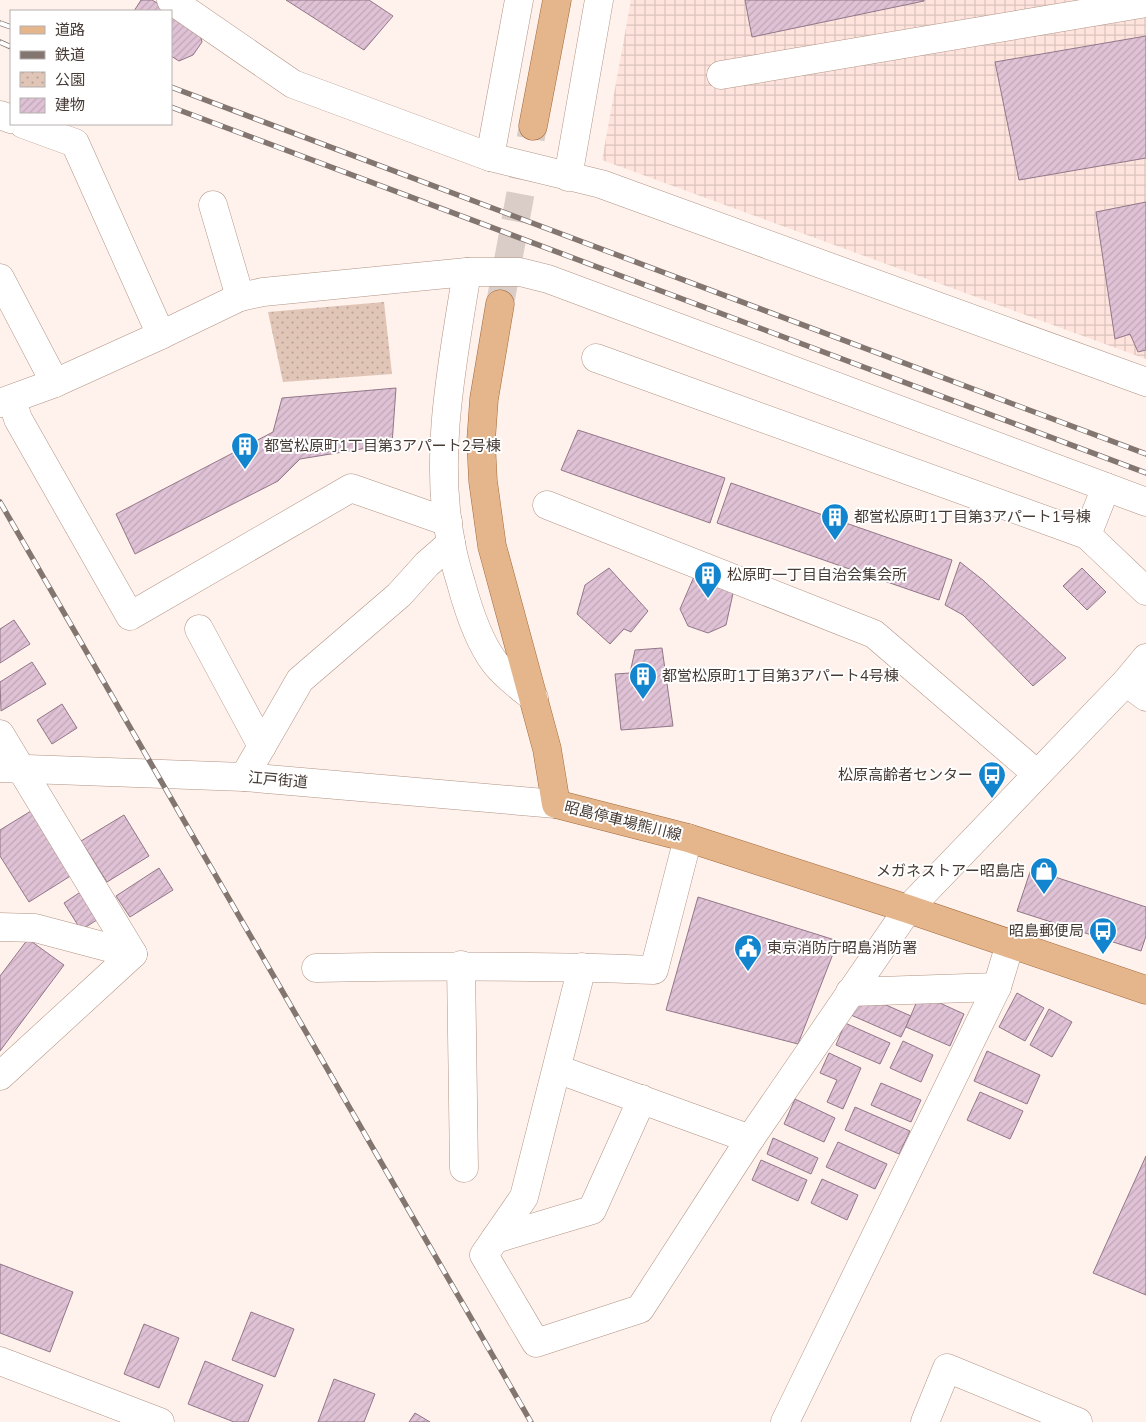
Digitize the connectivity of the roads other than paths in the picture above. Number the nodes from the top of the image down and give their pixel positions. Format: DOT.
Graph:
graph roads {
  1 [pos="171,0"];
  2 [pos="519,0"];
  3 [pos="557,0"];
  4 [pos="599,0"];
  5 [pos="1146,3"];
  6 [pos="721,75"];
  7 [pos="26,125"];
  8 [pos="533,126"];
  9 [pos="490,157"];
  10 [pos="568,177"];
  11 [pos="213,206"];
  12 [pos="467,272"];
  13 [pos="0,278"];
  14 [pos="240,297"];
  15 [pos="500,304"];
  16 [pos="161,335"];
  17 [pos="596,358"];
  18 [pos="1146,382"];
  19 [pos="55,383"];
  20 [pos="6,402"];
  21 [pos="1106,487"];
  22 [pos="1146,502"];
  23 [pos="547,505"];
  24 [pos="449,532"];
  25 [pos="1087,535"];
  26 [pos="1146,591"];
  27 [pos="199,630"];
  28 [pos="1146,658"];
  29 [pos="1136,690"];
  30 [pos="534,698"];
  31 [pos="0,734"];
  32 [pos="262,746"];
  33 [pos="10,769"];
  34 [pos="1037,774"];
  35 [pos="244,777"];
  36 [pos="556,804"];
  37 [pos="688,838"];
  38 [pos="908,909"];
  39 [pos="0,927"];
  40 [pos="1010,944"];
  41 [pos="133,954"];
  42 [pos="460,965"];
  43 [pos="582,967"];
  44 [pos="316,968"];
  45 [pos="997,986"];
  46 [pos="1146,990"];
  47 [pos="850,992"];
  48 [pos="557,1069"];
  49 [pos="0,1076"];
  50 [pos="642,1100"];
  51 [pos="750,1139"];
  52 [pos="464,1168"];
  53 [pos="495,1239"];
  54 [pos="0,1361"];
  55 [pos="160,1422"];
  56 [pos="785,1422"];
  57 [pos="925,1422"];
  58 [pos="1078,1422"];
  1 -- 9 [label="street"];
  2 -- 9 [label="street"];
  3 -- 8 [label="main road"];
  4 -- 10 [label="street"];
  5 -- 6 [label="street"];
  7 -- 16 [label="street"];
  9 -- 10 [label="street"];
  10 -- 18 [label="street"];
  11 -- 14 [label="street"];
  12 -- 14 [label="street"];
  12 -- 21 [label="street"];
  12 -- 24 [label="street"];
  13 -- 19 [label="street"];
  14 -- 16 [label="street"];
  15 -- 30 [label="main road, 昭島停車場熊川線"];
  16 -- 19 [label="street"];
  17 -- 25 [label="street"];
  19 -- 20 [label="street"];
  20 -- 24 [label="street"];
  21 -- 22 [label="street"];
  21 -- 25 [label="street"];
  23 -- 34 [label="street"];
  24 -- 30 [label="street"];
  24 -- 32 [label="street"];
  25 -- 26 [label="street"];
  27 -- 32 [label="street"];
  28 -- 29 [label="street"];
  29 -- 34 [label="street"];
  30 -- 36 [label="main road, 昭島停車場熊川線"];
  31 -- 33 [label="street"];
  32 -- 35 [label="street"];
  33 -- 35 [label="street, 江戸街道"];
  33 -- 41 [label="street"];
  34 -- 38 [label="street"];
  35 -- 36 [label="street, 江戸街道"];
  36 -- 37 [label="main road, 昭島停車場熊川線"];
  37 -- 38 [label="main road, 昭島停車場熊川線"];
  37 -- 43 [label="street"];
  38 -- 40 [label="main road, 昭島停車場熊川線"];
  38 -- 47 [label="street"];
  39 -- 41 [label="street"];
  40 -- 45 [label="street"];
  40 -- 46 [label="main road, 昭島停車場熊川線"];
  41 -- 49 [label="street"];
  42 -- 43 [label="street"];
  42 -- 44 [label="street"];
  42 -- 52 [label="street"];
  43 -- 48 [label="street"];
  45 -- 47 [label="street"];
  45 -- 56 [label="street"];
  47 -- 51 [label="street"];
  48 -- 50 [label="street"];
  48 -- 53 [label="street"];
  50 -- 51 [label="street"];
  50 -- 53 [label="street"];
  51 -- 53 [label="street"];
  54 -- 55 [label="street"];
  57 -- 58 [label="street"];
}
